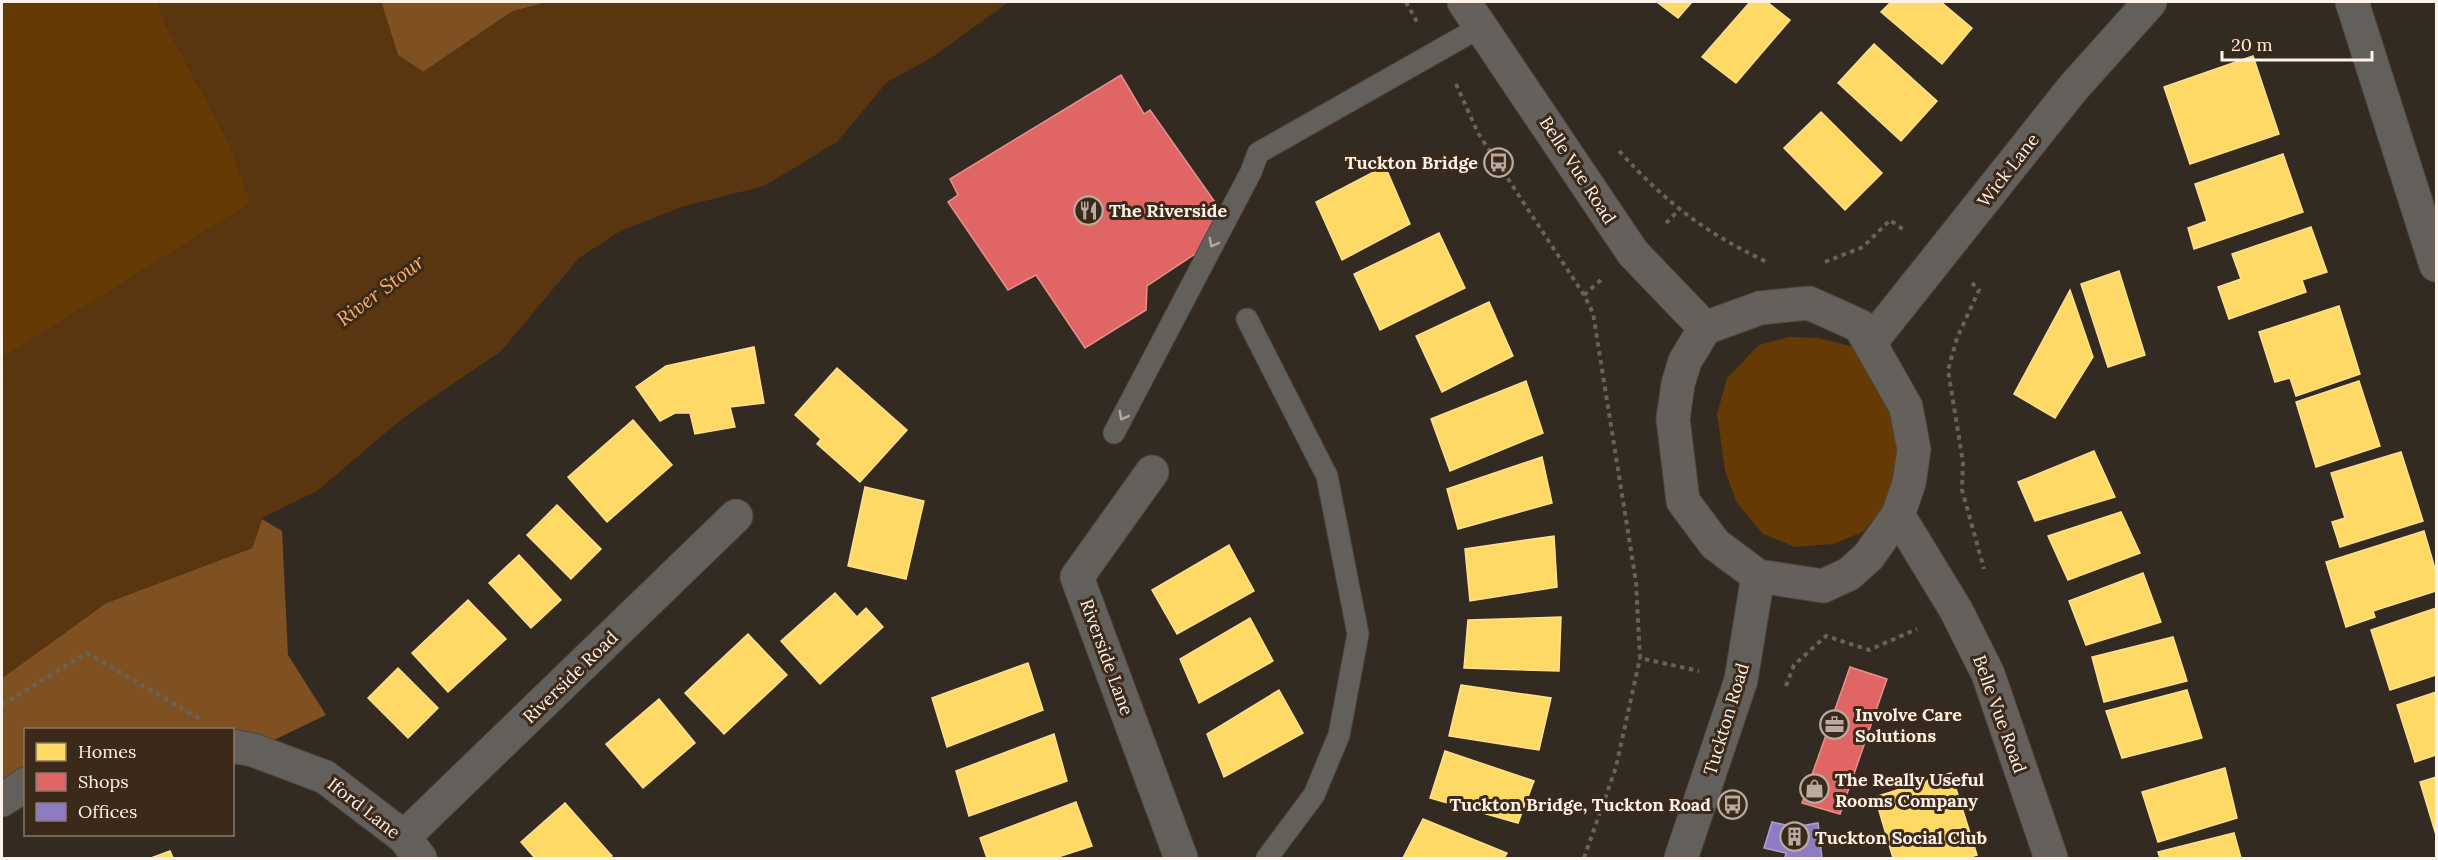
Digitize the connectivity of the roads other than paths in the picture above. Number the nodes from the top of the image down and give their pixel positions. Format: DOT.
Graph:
graph roads {
  1 [pos="2150,2"];
  2 [pos="2352,2"];
  3 [pos="1473,14"];
  4 [pos="2436,265"];
  5 [pos="1246,319"];
  6 [pos="1705,327"];
  7 [pos="1870,343"];
  8 [pos="1114,433"];
  9 [pos="1152,472"];
  10 [pos="1898,515"];
  11 [pos="736,516"];
  12 [pos="1758,576"];
  13 [pos="234,746"];
  14 [pos="24,785"];
  15 [pos="2,800"];
  16 [pos="412,848"];
  17 [pos="1181,858"];
  18 [pos="1267,858"];
  19 [pos="1681,858"];
  20 [pos="2050,858"];
  1 -- 7 [label="street, Wick Lane"];
  2 -- 4 [label="street"];
  3 -- 6 [label="main road, Belle Vue Road"];
  3 -- 8 [label="lane, one-way"];
  5 -- 18 [label="lane"];
  6 -- 7 [label="main road"];
  6 -- 12 [label="main road"];
  7 -- 10 [label="main road"];
  9 -- 17 [label="street, Riverside Lane"];
  10 -- 12 [label="main road"];
  10 -- 20 [label="main road, Belle Vue Road"];
  11 -- 16 [label="street, Riverside Road"];
  12 -- 19 [label="street, Tuckton Road"];
  13 -- 16 [label="street, Iford Lane"];
  14 -- 15 [label="street"];
}
